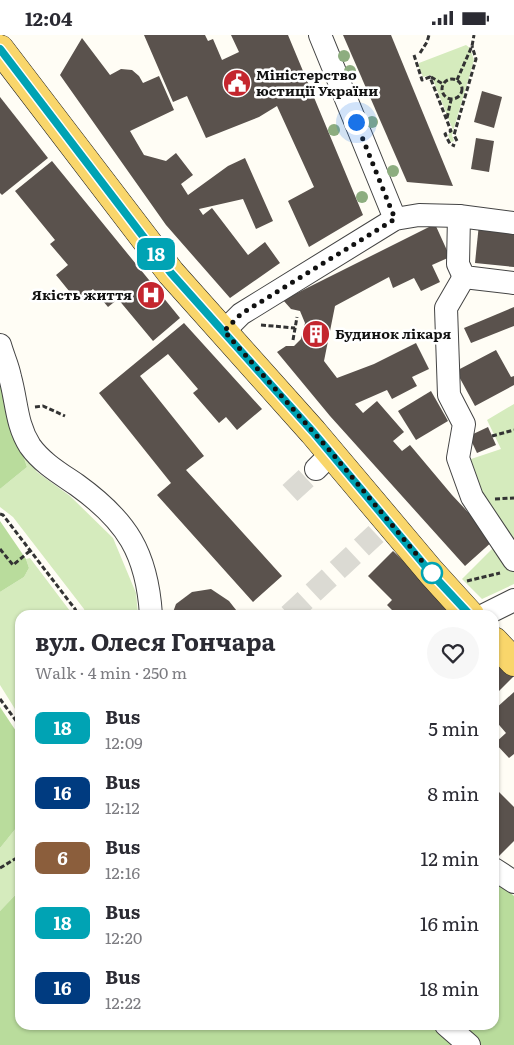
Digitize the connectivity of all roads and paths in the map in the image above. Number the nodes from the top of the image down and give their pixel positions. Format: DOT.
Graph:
graph roads {
  1 [pos="320,35"];
  2 [pos="429,35"];
  3 [pos="474,35"];
  4 [pos="472,47"];
  5 [pos="0,49"];
  6 [pos="420,53"];
  7 [pos="414,55"];
  8 [pos="430,77"];
  9 [pos="457,80"];
  10 [pos="443,84"];
  11 [pos="451,99"];
  12 [pos="447,119"];
  13 [pos="457,141"];
  14 [pos="456,146"];
  15 [pos="459,216"];
  16 [pos="395,219"];
  17 [pos="514,223"];
  18 [pos="464,277"];
  19 [pos="514,283"];
  20 [pos="297,317"];
  21 [pos="257,325"];
  22 [pos="295,328"];
  23 [pos="224,331"];
  24 [pos="293,340"];
  25 [pos="0,345"];
  26 [pos="16,409"];
  27 [pos="65,416"];
  28 [pos="514,430"];
  29 [pos="492,436"];
  30 [pos="0,515"];
  31 [pos="0,549"];
  32 [pos="31,550"];
  33 [pos="509,566"];
  34 [pos="466,581"];
  35 [pos="514,600"];
  36 [pos="76,610"];
  37 [pos="151,610"];
  38 [pos="465,610"];
  39 [pos="494,610"];
  40 [pos="499,646"];
  41 [pos="514,661"];
  42 [pos="0,699"];
  43 [pos="15,719"];
  44 [pos="15,859"];
  45 [pos="0,868"];
  46 [pos="499,872"];
  47 [pos="514,882"];
  48 [pos="452,1030"];
  49 [pos="470,1045"];
  1 -- 16 [label="street"];
  2 -- 6 [label="path"];
  3 -- 4 [label="path"];
  4 -- 9 [label="path"];
  4 -- 13 [label="path"];
  5 -- 23 [label="main road"];
  7 -- 8 [label="path"];
  8 -- 10 [label="path"];
  8 -- 12 [label="path"];
  9 -- 10 [label="path"];
  9 -- 11 [label="path"];
  10 -- 11 [label="path"];
  11 -- 12 [label="path"];
  12 -- 14 [label="path"];
  15 -- 16 [label="street"];
  15 -- 17 [label="street"];
  15 -- 18 [label="street"];
  16 -- 23 [label="street"];
  18 -- 19 [label="street"];
  18 -- 33 [label="street"];
  20 -- 22 [label="path"];
  21 -- 22 [label="path"];
  22 -- 24 [label="path"];
  23 -- 38 [label="main road"];
  25 -- 26 [label="street"];
  26 -- 27 [label="path"];
  26 -- 37 [label="street"];
  28 -- 29 [label="path"];
  30 -- 32 [label="path"];
  31 -- 32 [label="path"];
  32 -- 36 [label="path"];
  33 -- 34 [label="path"];
  35 -- 39 [label="street"];
  40 -- 41 [label="main road"];
  42 -- 43 [label="path"];
  44 -- 45 [label="path"];
  46 -- 47 [label="street"];
  48 -- 49 [label="street"];
}
